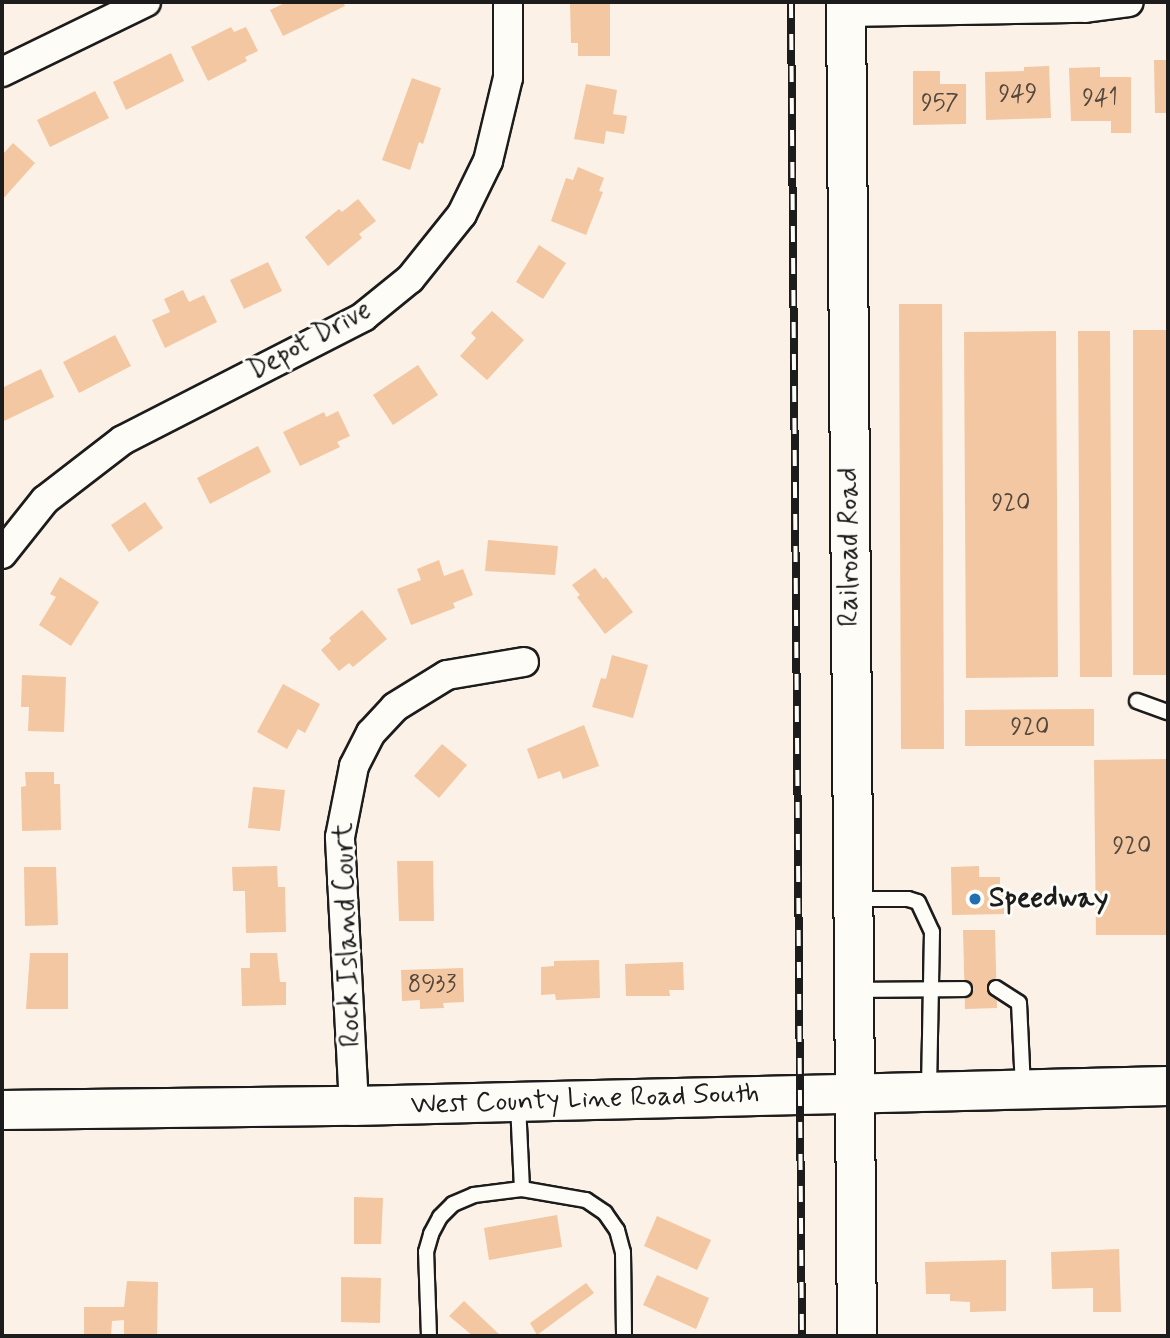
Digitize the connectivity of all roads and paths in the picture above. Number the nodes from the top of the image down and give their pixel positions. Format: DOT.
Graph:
graph roads {
  1 [pos="146,2"];
  2 [pos="508,2"];
  3 [pos="1129,2"];
  4 [pos="846,7"];
  5 [pos="2,72"];
  6 [pos="2,554"];
  7 [pos="524,662"];
  8 [pos="1137,701"];
  9 [pos="1168,712"];
  10 [pos="853,899"];
  11 [pos="996,988"];
  12 [pos="964,989"];
  13 [pos="854,990"];
  14 [pos="931,990"];
  15 [pos="1168,1086"];
  16 [pos="1023,1089"];
  17 [pos="929,1091"];
  18 [pos="855,1093"];
  19 [pos="518,1103"];
  20 [pos="354,1106"];
  21 [pos="2,1110"];
  22 [pos="522,1189"];
  23 [pos="429,1336"];
  24 [pos="624,1336"];
  25 [pos="858,1336"];
  1 -- 5 [label="street"];
  2 -- 6 [label="street, Depot Drive"];
  3 -- 4 [label="street"];
  4 -- 10 [label="street, Railroad Road"];
  7 -- 20 [label="street, Rock Island Court"];
  8 -- 9 [label="lane"];
  10 -- 13 [label="street, Railroad Road"];
  10 -- 14 [label="lane"];
  11 -- 16 [label="lane"];
  12 -- 14 [label="lane"];
  13 -- 14 [label="lane"];
  13 -- 18 [label="street, Railroad Road"];
  14 -- 17 [label="lane"];
  15 -- 16 [label="street, West County Line Road South"];
  16 -- 17 [label="street, West County Line Road South"];
  17 -- 18 [label="street, West County Line Road South"];
  18 -- 19 [label="street, West County Line Road South"];
  18 -- 25 [label="street, Railroad Road"];
  19 -- 20 [label="street, West County Line Road South"];
  19 -- 22 [label="lane"];
  20 -- 21 [label="street, West County Line Road South"];
  22 -- 23 [label="lane"];
  22 -- 24 [label="lane"];
}
